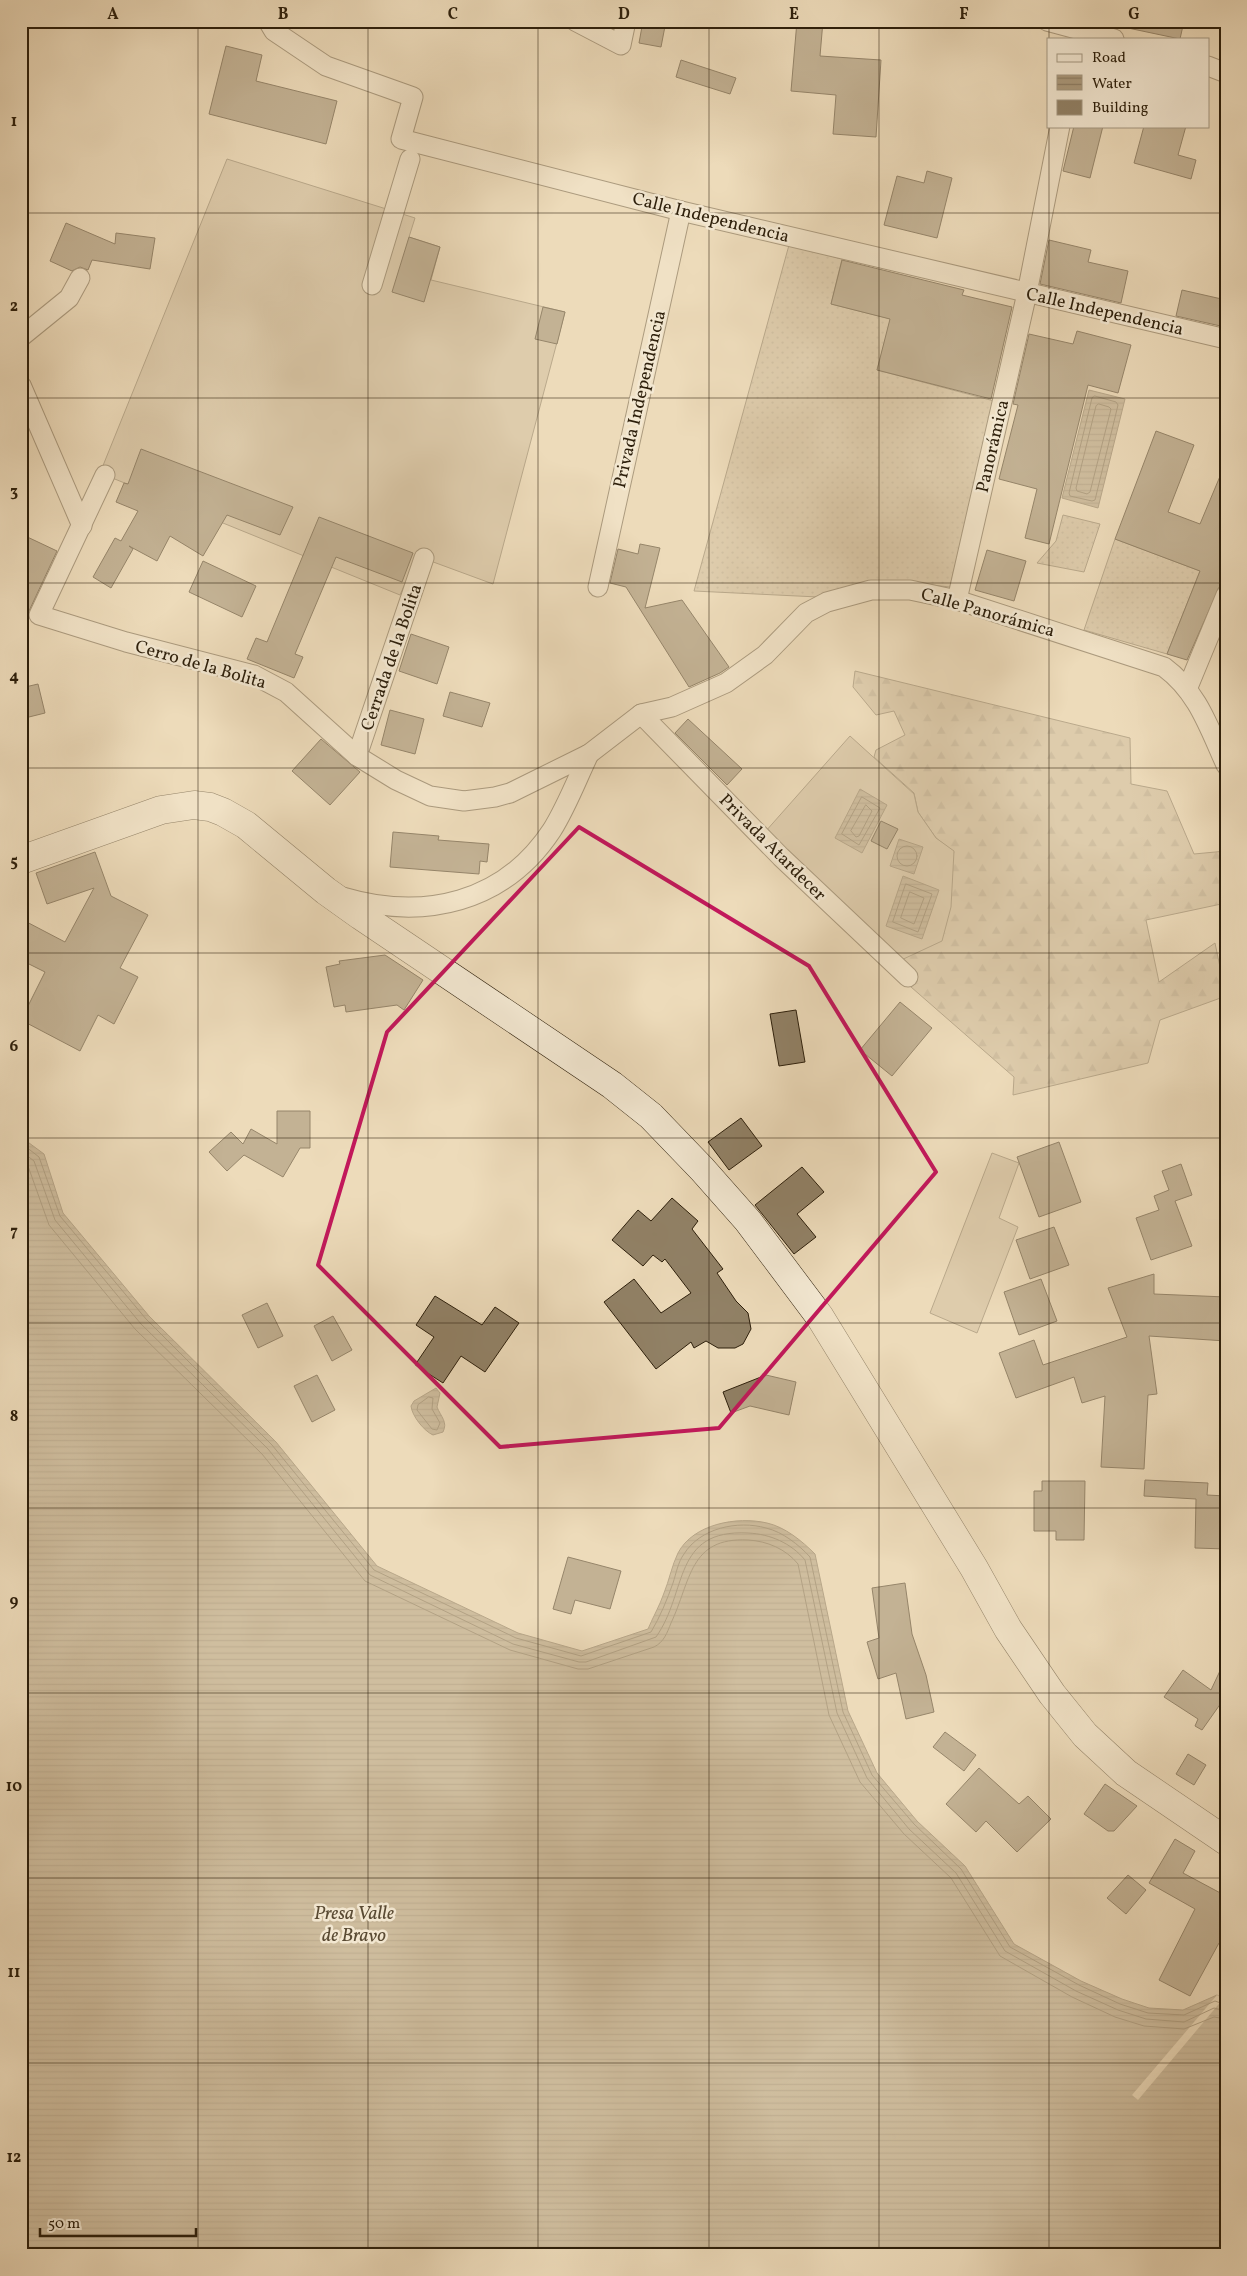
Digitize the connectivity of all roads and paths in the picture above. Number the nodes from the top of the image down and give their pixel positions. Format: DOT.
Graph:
graph roads {
  1 [pos="268,21"];
  2 [pos="575,21"];
  3 [pos="626,21"];
  4 [pos="1047,21"];
  5 [pos="1079,29"];
  6 [pos="1110,38"];
  7 [pos="1210,67"];
  8 [pos="1226,73"];
  9 [pos="1060,128"];
  10 [pos="410,159"];
  11 [pos="681,211"];
  12 [pos="80,278"];
  13 [pos="372,285"];
  14 [pos="1028,293"];
  15 [pos="21,337"];
  16 [pos="1226,339"];
  17 [pos="21,385"];
  18 [pos="105,475"];
  19 [pos="82,526"];
  20 [pos="424,558"];
  21 [pos="598,587"];
  22 [pos="1226,595"];
  23 [pos="957,600"];
  24 [pos="1188,687"];
  25 [pos="641,714"];
  26 [pos="589,754"];
  27 [pos="358,756"];
  28 [pos="1226,765"];
  29 [pos="21,860"];
  30 [pos="326,891"];
  31 [pos="908,977"];
  32 [pos="1226,1841"];
  1 -- 11 [label="street, Calle Independencia"];
  2 -- 3 [label="street"];
  4 -- 5 [label="street"];
  5 -- 6 [label="street"];
  7 -- 8 [label="street"];
  9 -- 14 [label="street, Panorámica"];
  10 -- 13 [label="street"];
  11 -- 14 [label="street, Calle Independencia"];
  11 -- 21 [label="street, Privada Independencia"];
  12 -- 15 [label="street"];
  14 -- 16 [label="street, Calle Independencia"];
  14 -- 23 [label="street, Panorámica"];
  17 -- 19 [label="street"];
  18 -- 19 [label="street"];
  19 -- 27 [label="street, Cerro de la Bolita"];
  20 -- 27 [label="street, Cerrada de la Bolita"];
  22 -- 24 [label="street"];
  23 -- 24 [label="street, Calle Panorámica"];
  23 -- 25 [label="street, Calle Panorámica"];
  24 -- 28 [label="street, Calle Panorámica"];
  25 -- 26 [label="street, Calle Panorámica"];
  25 -- 31 [label="street, Privada Atardecer"];
  26 -- 27 [label="street, Cerro de la Bolita"];
  26 -- 30 [label="street"];
  29 -- 30 [label="main road"];
  30 -- 32 [label="main road"];
}
